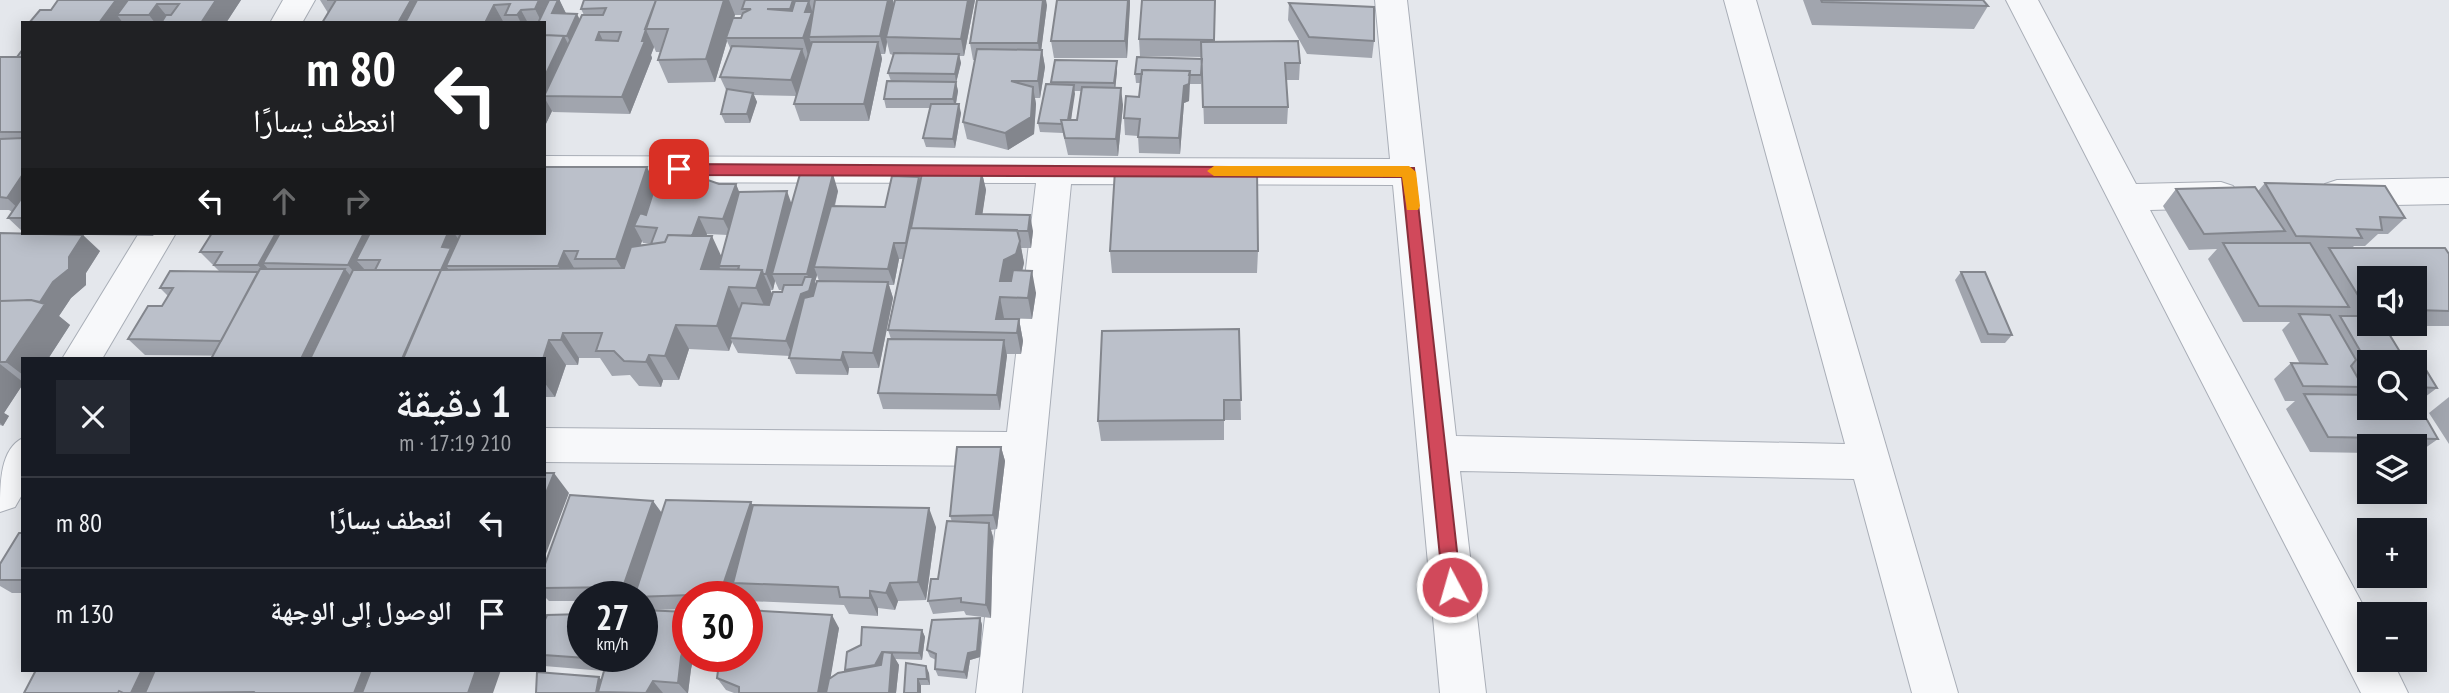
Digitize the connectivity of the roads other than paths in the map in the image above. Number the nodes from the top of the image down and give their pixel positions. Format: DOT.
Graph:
graph roads {
  1 [pos="299,0"];
  2 [pos="1391,0"];
  3 [pos="1740,0"];
  4 [pos="2022,0"];
  5 [pos="287,21"];
  6 [pos="546,169"];
  7 [pos="1055,170"];
  8 [pos="1409,172"];
  9 [pos="2449,191"];
  10 [pos="2301,194"];
  11 [pos="2247,195"];
  12 [pos="2125,197"];
  13 [pos="157,235"];
  14 [pos="82,357"];
  15 [pos="546,445"];
  16 [pos="1026,450"];
  17 [pos="1438,453"];
  18 [pos="21,458"];
  19 [pos="1871,463"];
  20 [pos="0,494"];
  21 [pos="999,693"];
  22 [pos="1463,693"];
  23 [pos="1935,693"];
  24 [pos="2385,693"];
  1 -- 5 [label="street"];
  2 -- 8 [label="street"];
  3 -- 19 [label="street"];
  4 -- 12 [label="street"];
  6 -- 7 [label="street"];
  7 -- 8 [label="street"];
  7 -- 16 [label="street"];
  8 -- 17 [label="street"];
  9 -- 10 [label="street"];
  11 -- 12 [label="street"];
  12 -- 24 [label="street"];
  13 -- 14 [label="street"];
  15 -- 16 [label="street"];
  16 -- 21 [label="street"];
  17 -- 19 [label="street"];
  17 -- 22 [label="street"];
  18 -- 20 [label="street"];
  19 -- 23 [label="street"];
}
